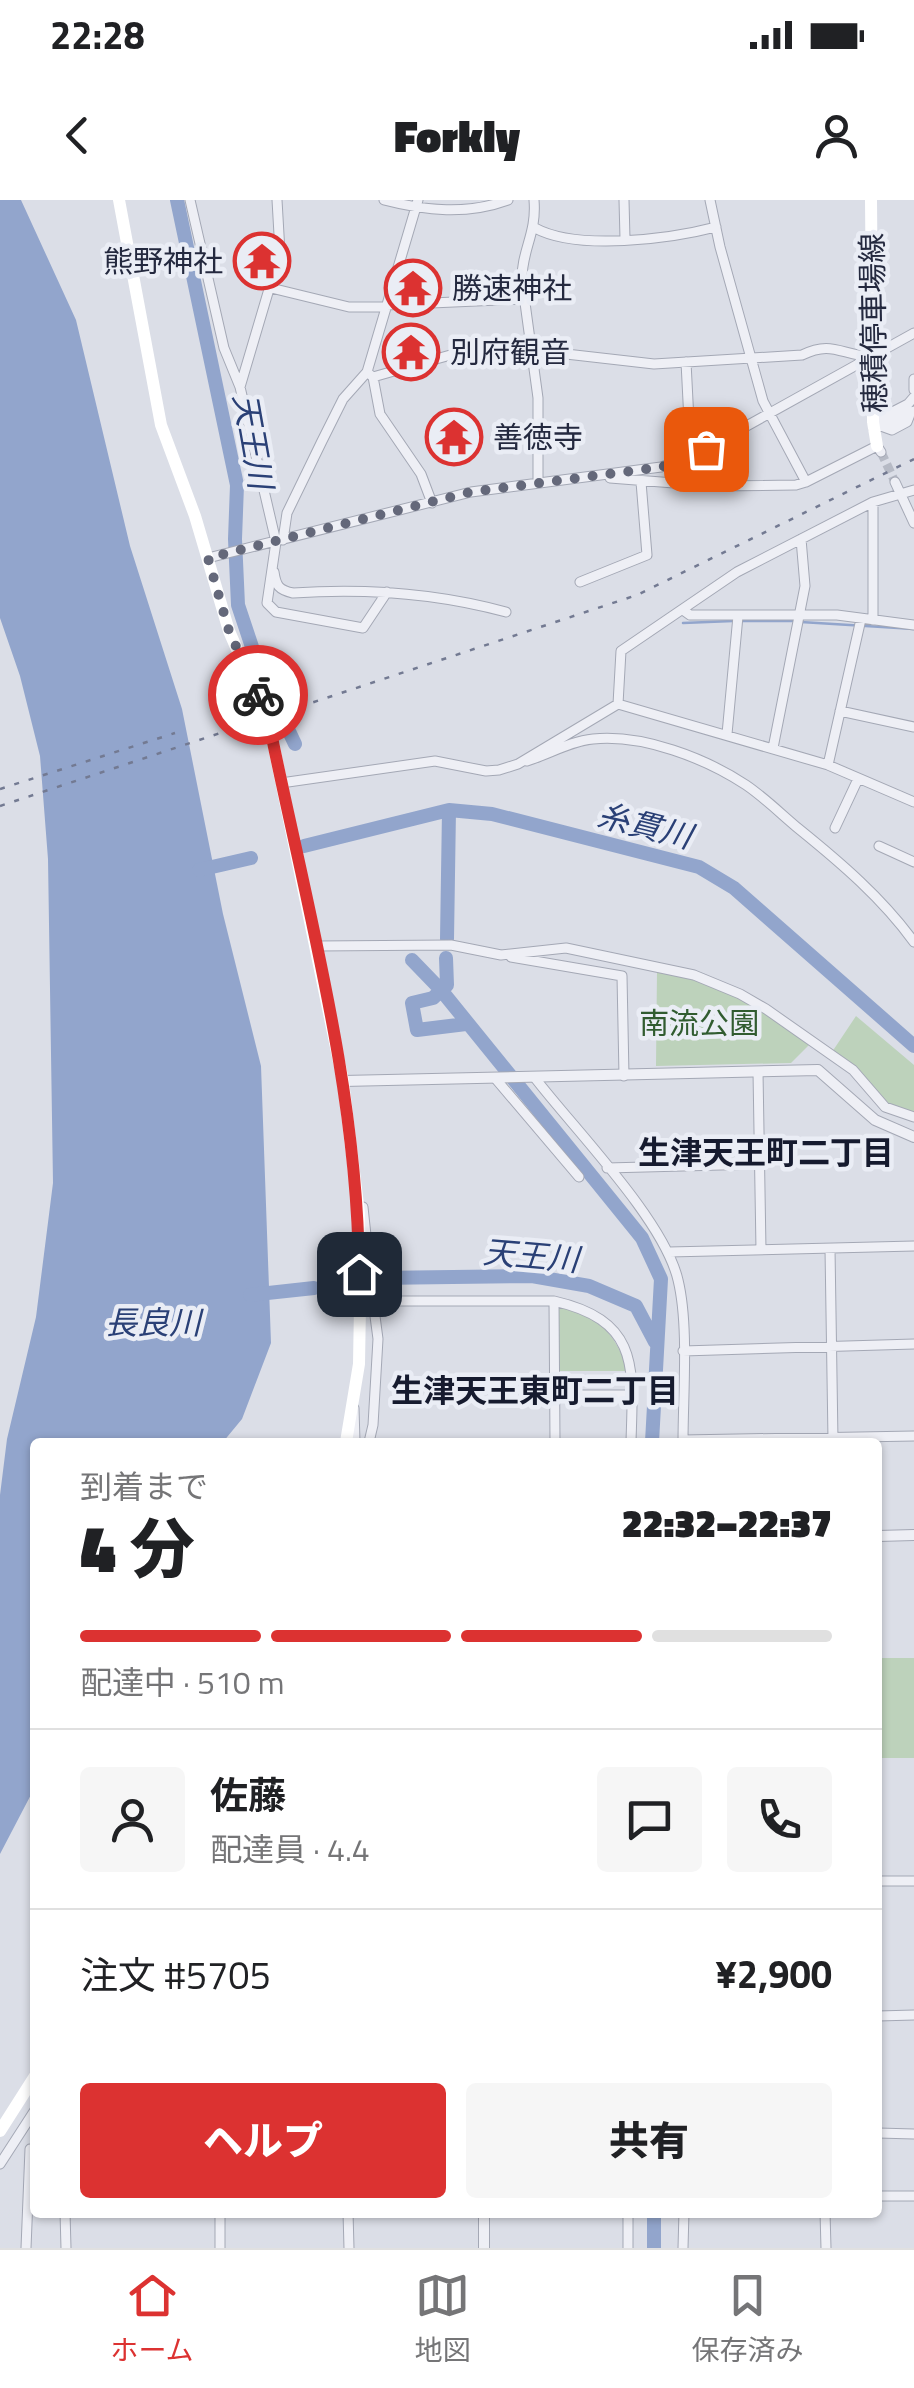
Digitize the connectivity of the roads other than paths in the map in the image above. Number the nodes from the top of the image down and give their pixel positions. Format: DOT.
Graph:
graph roads {
  1 [pos="119,200"];
  2 [pos="190,200"];
  3 [pos="276,200"];
  4 [pos="384,200"];
  5 [pos="508,200"];
  6 [pos="534,200"];
  7 [pos="624,200"];
  8 [pos="710,200"];
  9 [pos="871,200"];
  10 [pos="417,204"];
  11 [pos="435,205"];
  12 [pos="535,228"];
  13 [pos="716,228"];
  14 [pos="625,239"];
  15 [pos="271,288"];
  16 [pos="523,299"];
  17 [pos="387,306"];
  18 [pos="914,333"];
  19 [pos="529,347"];
  20 [pos="750,356"];
  21 [pos="872,356"];
  22 [pos="686,362"];
  23 [pos="370,374"];
  24 [pos="914,379"];
  25 [pos="240,387"];
  26 [pos="914,394"];
  27 [pos="912,412"];
  28 [pos="770,414"];
  29 [pos="689,421"];
  30 [pos="876,426"];
  31 [pos="879,449"];
  32 [pos="597,477"];
  33 [pos="641,482"];
  34 [pos="806,482"];
  35 [pos="538,483"];
  36 [pos="898,487"];
  37 [pos="914,490"];
  38 [pos="872,502"];
  39 [pos="432,503"];
  40 [pos="914,523"];
  41 [pos="801,539"];
  42 [pos="280,541"];
  43 [pos="210,558"];
  44 [pos="272,565"];
  45 [pos="580,582"];
  46 [pos="387,592"];
  47 [pos="683,610"];
  48 [pos="506,612"];
  49 [pos="738,616"];
  50 [pos="799,616"];
  51 [pos="867,620"];
  52 [pos="914,625"];
  53 [pos="618,704"];
  54 [pos="840,711"];
  55 [pos="914,727"];
  56 [pos="727,734"];
  57 [pos="773,748"];
  58 [pos="518,764"];
  59 [pos="828,764"];
  60 [pos="858,778"];
  61 [pos="281,783"];
  62 [pos="914,788"];
  63 [pos="912,801"];
  64 [pos="835,828"];
  65 [pos="879,846"];
  66 [pos="914,862"];
  67 [pos="914,942"];
  68 [pos="316,946"];
  69 [pos="501,955"];
  70 [pos="758,1072"];
  71 [pos="624,1076"];
  72 [pos="499,1078"];
  73 [pos="533,1078"];
  74 [pos="343,1082"];
  75 [pos="914,1117"];
  76 [pos="914,1137"];
  77 [pos="758,1164"];
  78 [pos="607,1168"];
  79 [pos="579,1177"];
  80 [pos="356,1186"];
  81 [pos="914,1246"];
  82 [pos="830,1249"];
  83 [pos="761,1250"];
  84 [pos="668,1252"];
  85 [pos="554,1300"];
  86 [pos="373,1301"];
  87 [pos="914,1344"];
  88 [pos="831,1346"];
  89 [pos="682,1351"];
  90 [pos="555,1395"];
  91 [pos="632,1395"];
  92 [pos="354,1405"];
  93 [pos="914,1436"];
  94 [pos="347,1438"];
  95 [pos="355,1438"];
  96 [pos="370,1438"];
  97 [pos="554,1438"];
  98 [pos="631,1438"];
  99 [pos="683,1438"];
  100 [pos="833,1438"];
  101 [pos="874,1438"];
  102 [pos="914,1535"];
  103 [pos="882,1536"];
  104 [pos="882,1881"];
  105 [pos="914,1881"];
  106 [pos="914,2015"];
  107 [pos="882,2016"];
  108 [pos="30,2084"];
  109 [pos="30,2118"];
  110 [pos="0,2131"];
  111 [pos="882,2133"];
  112 [pos="914,2134"];
  113 [pos="18,2138"];
  114 [pos="30,2147"];
  115 [pos="0,2164"];
  116 [pos="882,2196"];
  117 [pos="914,2196"];
  118 [pos="30,2218"];
  119 [pos="65,2218"];
  120 [pos="220,2218"];
  121 [pos="348,2218"];
  122 [pos="484,2218"];
  123 [pos="628,2218"];
  124 [pos="684,2218"];
  125 [pos="825,2218"];
  126 [pos="26,2248"];
  127 [pos="66,2248"];
  128 [pos="220,2248"];
  129 [pos="349,2248"];
  130 [pos="484,2248"];
  131 [pos="628,2248"];
  132 [pos="683,2248"];
  133 [pos="826,2248"];
  1 -- 43 [label="main road"];
  2 -- 25 [label="street"];
  3 -- 15 [label="street"];
  4 -- 10 [label="street"];
  5 -- 11 [label="street"];
  6 -- 12 [label="street"];
  7 -- 14 [label="street"];
  8 -- 13 [label="street"];
  9 -- 21 [label="main road, 穂積停車場線"];
  10 -- 11 [label="street"];
  10 -- 17 [label="street"];
  12 -- 14 [label="street"];
  12 -- 16 [label="street"];
  13 -- 14 [label="street"];
  13 -- 20 [label="street"];
  15 -- 17 [label="street"];
  15 -- 25 [label="street"];
  16 -- 17 [label="street"];
  16 -- 19 [label="street"];
  17 -- 23 [label="street"];
  18 -- 21 [label="street"];
  19 -- 22 [label="street"];
  19 -- 23 [label="street"];
  19 -- 35 [label="street"];
  20 -- 21 [label="street"];
  20 -- 22 [label="street"];
  20 -- 28 [label="street"];
  21 -- 28 [label="street"];
  21 -- 30 [label="main road, 穂積停車場線"];
  22 -- 29 [label="street"];
  23 -- 39 [label="street"];
  23 -- 42 [label="street"];
  24 -- 26 [label="street"];
  25 -- 42 [label="street"];
  26 -- 30 [label="street"];
  27 -- 30 [label="street"];
  28 -- 32 [label="street"];
  28 -- 34 [label="street"];
  30 -- 31 [label="main road, 穂積停車場線"];
  31 -- 34 [label="street"];
  32 -- 33 [label="street"];
  32 -- 35 [label="street"];
  33 -- 34 [label="street"];
  33 -- 45 [label="street"];
  35 -- 39 [label="street"];
  36 -- 37 [label="street"];
  36 -- 38 [label="street"];
  36 -- 40 [label="street"];
  38 -- 41 [label="street"];
  38 -- 51 [label="street"];
  39 -- 42 [label="street"];
  41 -- 47 [label="street"];
  41 -- 50 [label="street"];
  42 -- 43 [label="street"];
  42 -- 44 [label="street"];
  43 -- 61 [label="main road"];
  44 -- 46 [label="street"];
  44 -- 46 [label="street"];
  46 -- 48 [label="street"];
  47 -- 49 [label="street"];
  47 -- 53 [label="street"];
  49 -- 50 [label="street"];
  49 -- 56 [label="street"];
  50 -- 51 [label="street"];
  50 -- 57 [label="street"];
  51 -- 52 [label="street"];
  51 -- 54 [label="street"];
  53 -- 56 [label="street"];
  53 -- 58 [label="street"];
  54 -- 55 [label="street"];
  54 -- 59 [label="street"];
  56 -- 57 [label="street"];
  57 -- 59 [label="street"];
  58 -- 61 [label="street"];
  58 -- 67 [label="street"];
  59 -- 60 [label="street"];
  60 -- 63 [label="street"];
  60 -- 64 [label="street"];
  61 -- 68 [label="main road"];
  62 -- 63 [label="street"];
  65 -- 66 [label="street"];
  68 -- 69 [label="street"];
  68 -- 74 [label="main road"];
  69 -- 71 [label="street"];
  69 -- 75 [label="street"];
  70 -- 71 [label="street"];
  70 -- 76 [label="street"];
  70 -- 77 [label="street"];
  71 -- 73 [label="street"];
  72 -- 73 [label="street"];
  72 -- 74 [label="street"];
  72 -- 79 [label="street"];
  73 -- 78 [label="street"];
  74 -- 80 [label="main road"];
  77 -- 78 [label="street"];
  77 -- 83 [label="street"];
  78 -- 84 [label="street"];
  80 -- 86 [label="street"];
  80 -- 92 [label="main road"];
  81 -- 82 [label="street"];
  82 -- 83 [label="street"];
  82 -- 88 [label="street"];
  83 -- 84 [label="street"];
  84 -- 89 [label="street"];
  85 -- 86 [label="street"];
  85 -- 90 [label="street"];
  85 -- 91 [label="street"];
  86 -- 96 [label="street"];
  87 -- 88 [label="street"];
  88 -- 89 [label="street"];
  88 -- 100 [label="street"];
  89 -- 99 [label="street"];
  90 -- 91 [label="street"];
  90 -- 97 [label="street"];
  91 -- 98 [label="street"];
  92 -- 94 [label="main road"];
  92 -- 95 [label="street"];
  93 -- 101 [label="street"];
  102 -- 103 [label="street"];
  104 -- 105 [label="street"];
  106 -- 107 [label="street"];
  108 -- 110 [label="main road"];
  109 -- 113 [label="street"];
  111 -- 112 [label="street"];
  113 -- 114 [label="street"];
  113 -- 115 [label="street"];
  116 -- 117 [label="street"];
  118 -- 126 [label="street"];
  119 -- 127 [label="street"];
  120 -- 128 [label="street"];
  121 -- 129 [label="street"];
  122 -- 130 [label="street"];
  123 -- 131 [label="street"];
  124 -- 132 [label="street"];
  125 -- 133 [label="street"];
}
